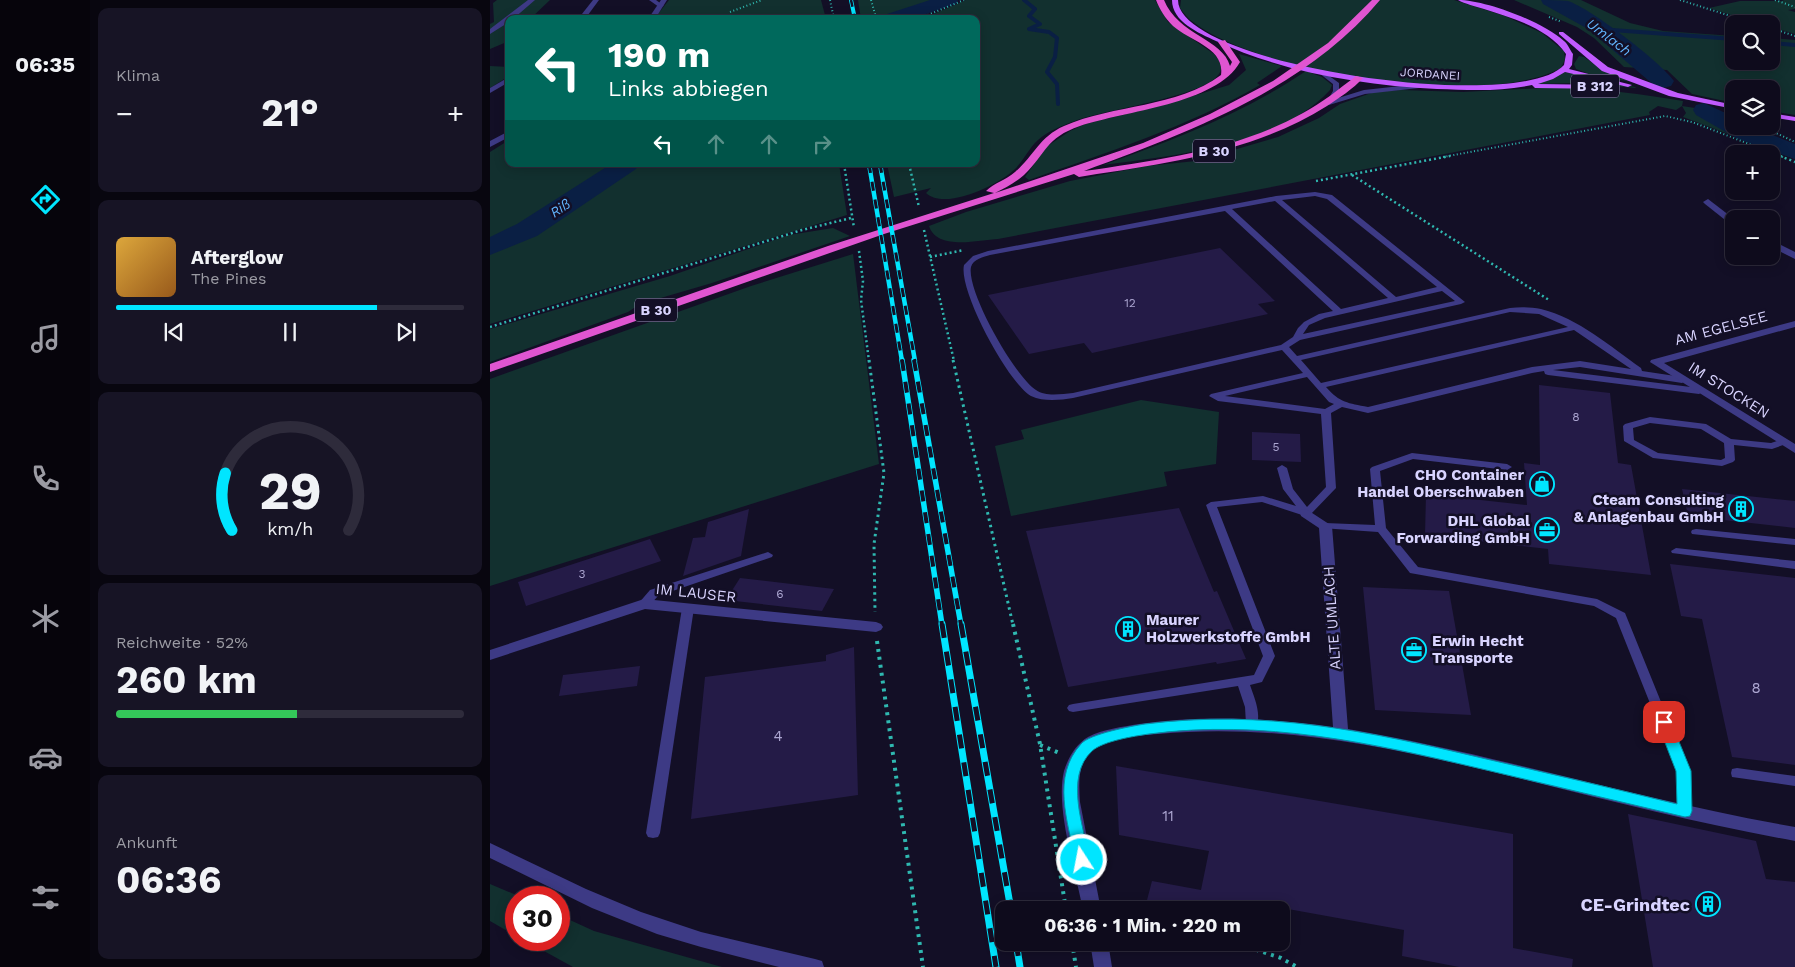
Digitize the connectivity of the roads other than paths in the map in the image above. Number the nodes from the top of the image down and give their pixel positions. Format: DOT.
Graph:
graph roads {
  1 [pos="532,0"];
  2 [pos="596,0"];
  3 [pos="652,0"];
  4 [pos="1160,0"];
  5 [pos="1175,0"];
  6 [pos="1376,0"];
  7 [pos="1461,0"];
  8 [pos="1477,0"];
  9 [pos="1489,0"];
  10 [pos="662,3"];
  11 [pos="1492,9"];
  12 [pos="514,15"];
  13 [pos="584,15"];
  14 [pos="654,15"];
  15 [pos="505,22"];
  16 [pos="490,32"];
  17 [pos="1222,42"];
  18 [pos="1564,70"];
  19 [pos="1321,72"];
  20 [pos="1225,77"];
  21 [pos="1359,78"];
  22 [pos="505,81"];
  23 [pos="1420,86"];
  24 [pos="1511,86"];
  25 [pos="490,91"];
  26 [pos="1679,96"];
  27 [pos="1329,103"];
  28 [pos="1725,105"];
  29 [pos="1780,116"];
  30 [pos="1795,119"];
  31 [pos="505,136"];
  32 [pos="490,145"];
  33 [pos="1053,176"];
  34 [pos="1276,198"];
  35 [pos="973,202"];
  36 [pos="1708,202"];
  37 [pos="1226,208"];
  38 [pos="1725,216"];
  39 [pos="1780,248"];
  40 [pos="1795,256"];
  41 [pos="1444,288"];
  42 [pos="1394,299"];
  43 [pos="1339,312"];
  44 [pos="1795,324"];
  45 [pos="1573,328"];
  46 [pos="1297,338"];
  47 [pos="1284,347"];
  48 [pos="1295,359"];
  49 [pos="1655,362"];
  50 [pos="490,368"];
  51 [pos="1532,370"];
  52 [pos="1641,372"];
  53 [pos="1309,374"];
  54 [pos="1677,376"];
  55 [pos="1320,386"];
  56 [pos="1699,390"];
  57 [pos="1341,404"];
  58 [pos="1326,412"];
  59 [pos="1729,442"];
  60 [pos="1783,442"];
  61 [pos="1795,449"];
  62 [pos="1507,467"];
  63 [pos="1282,468"];
  64 [pos="1306,513"];
  65 [pos="1325,526"];
  66 [pos="1381,528"];
  67 [pos="1696,532"];
  68 [pos="1795,542"];
  69 [pos="1676,551"];
  70 [pos="768,555"];
  71 [pos="1795,565"];
  72 [pos="644,604"];
  73 [pos="688,608"];
  74 [pos="876,627"];
  75 [pos="490,655"];
  76 [pos="1244,682"];
  77 [pos="1073,708"];
  78 [pos="1252,724"];
  79 [pos="1341,733"];
  80 [pos="1737,773"];
  81 [pos="1795,781"];
  82 [pos="1685,811"];
  83 [pos="653,833"];
  84 [pos="1795,834"];
  85 [pos="490,850"];
  86 [pos="1090,901"];
  87 [pos="1100,951"];
  88 [pos="815,967"];
  89 [pos="1103,967"];
  1 -- 12 [label="street"];
  2 -- 13 [label="street"];
  3 -- 10 [label="street"];
  4 -- 20 [label="highway"];
  5 -- 17 [label="main road, JORDANEI / B 312"];
  6 -- 33 [label="highway, B 30"];
  7 -- 11 [label="main road, B 312"];
  8 -- 11 [label="main road"];
  9 -- 26 [label="main road"];
  10 -- 14 [label="street"];
  11 -- 18 [label="main road, B 312"];
  15 -- 16 [label="street"];
  17 -- 19 [label="main road, JORDANEI / B 312"];
  17 -- 20 [label="highway"];
  18 -- 24 [label="main road, JORDANEI / B 312"];
  18 -- 26 [label="main road, B 312"];
  19 -- 21 [label="main road, JORDANEI / B 312"];
  19 -- 27 [label="lane"];
  20 -- 35 [label="highway, B 30"];
  21 -- 23 [label="main road, JORDANEI / B 312"];
  21 -- 27 [label="highway, B 30"];
  22 -- 25 [label="street"];
  23 -- 24 [label="main road, JORDANEI / B 312"];
  23 -- 27 [label="lane"];
  24 -- 26 [label="main road, B 312"];
  26 -- 28 [label="main road, B 312"];
  27 -- 33 [label="highway, B 30"];
  29 -- 30 [label="main road"];
  31 -- 32 [label="street"];
  33 -- 35 [label="highway, B 30"];
  34 -- 37 [label="lane"];
  34 -- 41 [label="lane"];
  34 -- 42 [label="lane"];
  35 -- 50 [label="highway, B 30"];
  36 -- 38 [label="street"];
  37 -- 43 [label="lane"];
  37 -- 47 [label="lane"];
  39 -- 40 [label="street"];
  41 -- 42 [label="lane"];
  41 -- 46 [label="lane"];
  42 -- 43 [label="lane"];
  43 -- 46 [label="lane"];
  44 -- 49 [label="street, AM EGELSEE"];
  45 -- 48 [label="lane"];
  45 -- 52 [label="lane"];
  45 -- 55 [label="lane"];
  46 -- 47 [label="lane"];
  47 -- 48 [label="lane"];
  48 -- 53 [label="lane"];
  49 -- 54 [label="street, IM STOCKEN"];
  51 -- 52 [label="lane"];
  51 -- 56 [label="lane"];
  51 -- 57 [label="lane"];
  52 -- 54 [label="lane"];
  53 -- 55 [label="lane"];
  53 -- 58 [label="lane"];
  54 -- 56 [label="street, IM STOCKEN"];
  55 -- 57 [label="lane"];
  56 -- 60 [label="street, IM STOCKEN"];
  57 -- 58 [label="lane"];
  58 -- 64 [label="lane"];
  59 -- 59 [label="lane"];
  59 -- 60 [label="lane"];
  60 -- 61 [label="street, IM STOCKEN"];
  62 -- 66 [label="lane"];
  63 -- 64 [label="lane"];
  64 -- 65 [label="street"];
  64 -- 76 [label="lane"];
  65 -- 66 [label="lane"];
  65 -- 79 [label="street, ALTE UMLACH"];
  66 -- 82 [label="lane"];
  67 -- 68 [label="lane"];
  69 -- 71 [label="lane"];
  70 -- 72 [label="lane"];
  72 -- 73 [label="street, IM LAUSER"];
  72 -- 75 [label="street, IM LAUSER"];
  73 -- 74 [label="street, IM LAUSER"];
  73 -- 83 [label="lane"];
  76 -- 77 [label="lane"];
  76 -- 78 [label="lane"];
  78 -- 79 [label="street"];
  78 -- 86 [label="street"];
  79 -- 82 [label="street"];
  80 -- 81 [label="lane"];
  82 -- 84 [label="street"];
  85 -- 88 [label="street"];
  87 -- 89 [label="street"];
}
